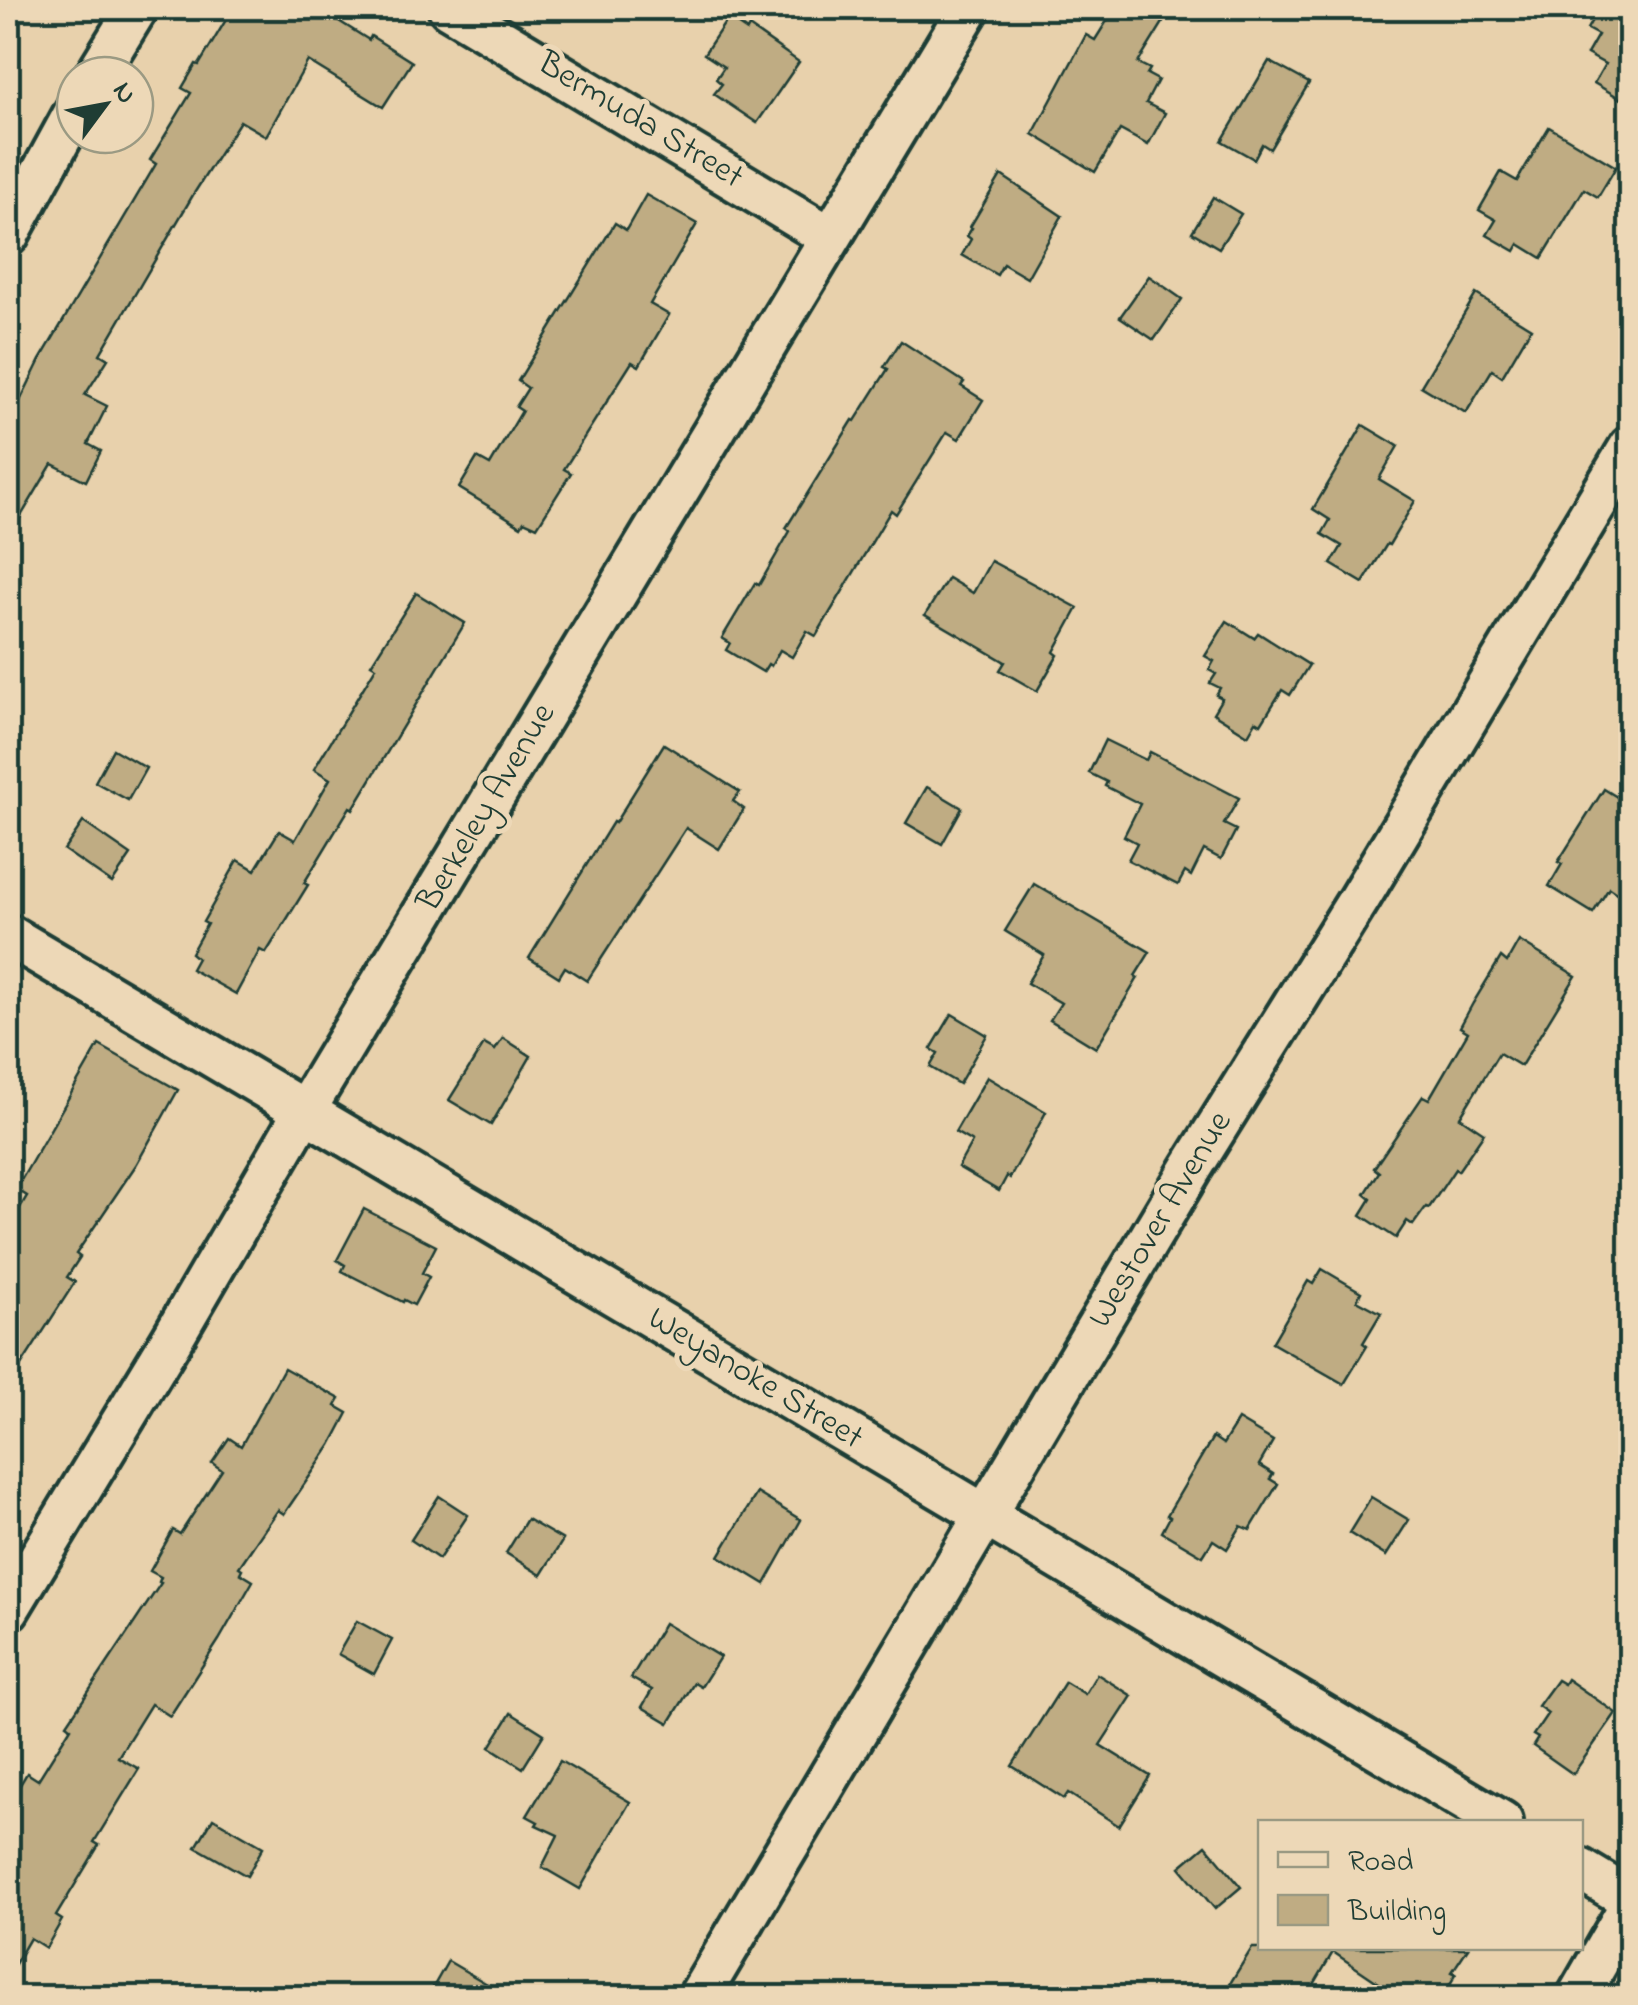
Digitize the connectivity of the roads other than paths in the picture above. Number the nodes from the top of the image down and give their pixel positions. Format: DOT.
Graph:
graph roads {
  1 [pos="137,8"];
  2 [pos="449,8"];
  3 [pos="969,8"];
  4 [pos="108,55"];
  5 [pos="55,148"];
  6 [pos="8,234"];
  7 [pos="830,237"];
  8 [pos="1630,447"];
  9 [pos="8,935"];
  10 [pos="305,1110"];
  11 [pos="986,1516"];
  12 [pos="12,1593"];
  13 [pos="1499,1820"];
  14 [pos="1583,1871"];
  15 [pos="1630,1898"];
  16 [pos="1630,1906"];
  17 [pos="698,1998"];
  18 [pos="1577,1998"];
  1 -- 4 [label="street"];
  2 -- 7 [label="street, Bermuda Street"];
  3 -- 7 [label="street, Berkeley Avenue"];
  5 -- 6 [label="street"];
  7 -- 10 [label="street, Berkeley Avenue"];
  8 -- 11 [label="street, Westover Avenue"];
  9 -- 10 [label="street, Weyanoke Street"];
  10 -- 11 [label="street, Weyanoke Street"];
  10 -- 12 [label="street, Berkeley Avenue"];
  11 -- 13 [label="street, Weyanoke Street"];
  11 -- 17 [label="street, Westover Avenue"];
  14 -- 15 [label="street"];
  16 -- 18 [label="street"];
}
